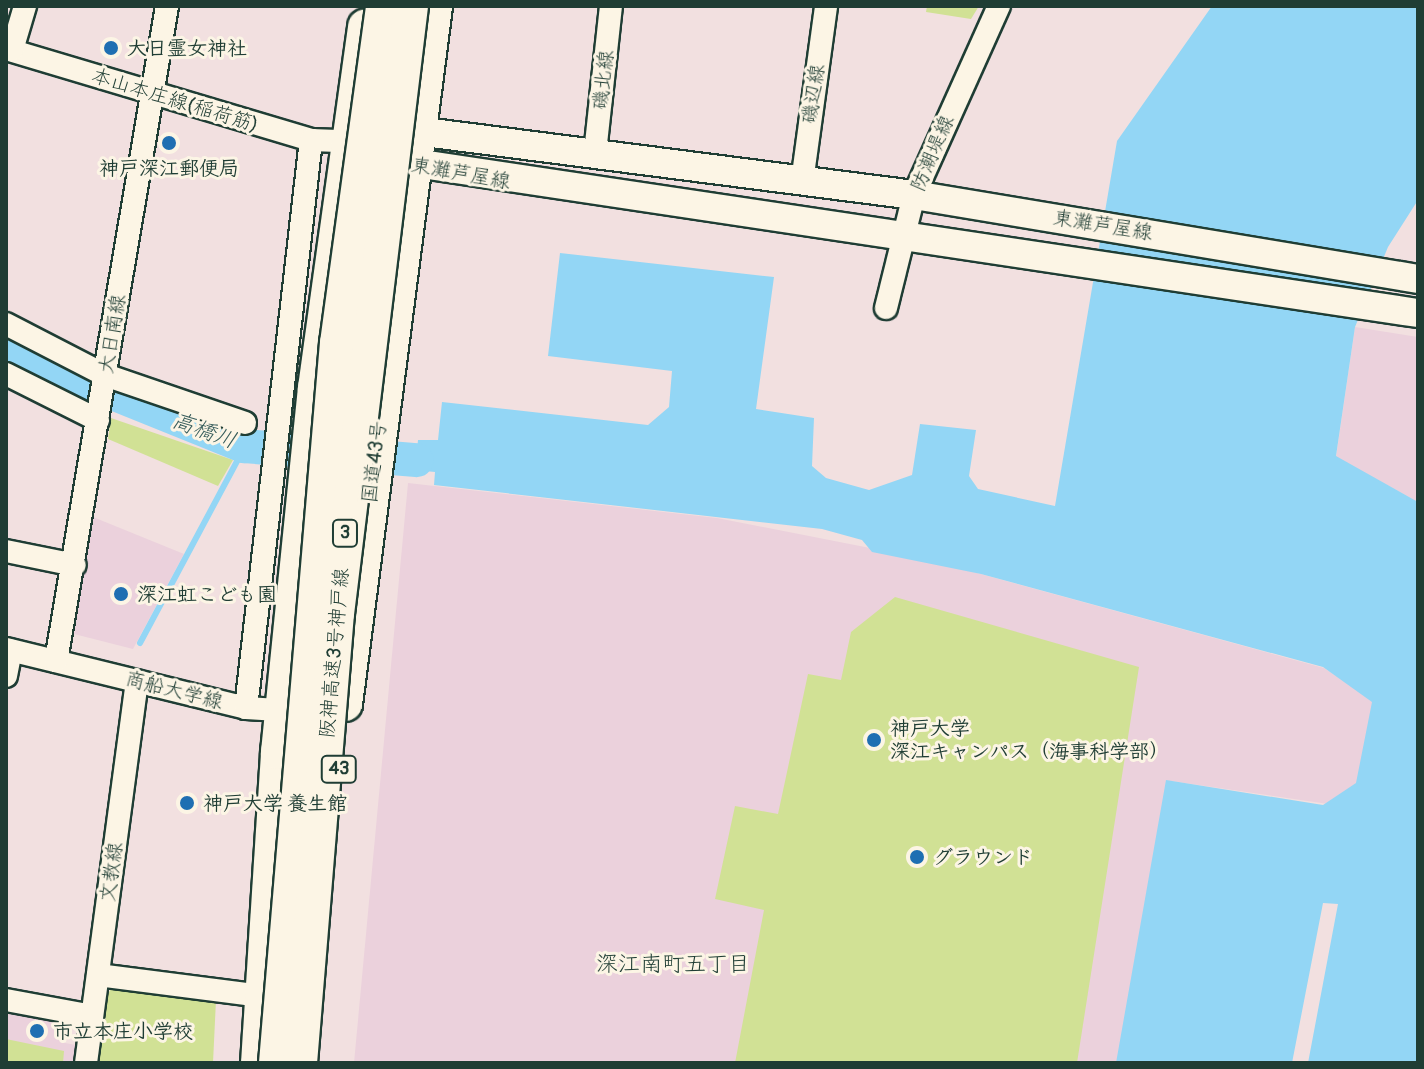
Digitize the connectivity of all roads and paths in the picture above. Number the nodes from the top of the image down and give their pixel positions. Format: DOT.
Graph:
graph roads {
  1 [pos="25,6"];
  2 [pos="167,6"];
  3 [pos="368,6"];
  4 [pos="383,6"];
  5 [pos="411,6"];
  6 [pos="435,6"];
  7 [pos="611,6"];
  8 [pos="826,6"];
  9 [pos="999,6"];
  10 [pos="8,52"];
  11 [pos="150,93"];
  12 [pos="417,125"];
  13 [pos="311,140"];
  14 [pos="345,141"];
  15 [pos="595,153"];
  16 [pos="411,166"];
  17 [pos="802,182"];
  18 [pos="914,195"];
  19 [pos="902,232"];
  20 [pos="1418,279"];
  21 [pos="886,308"];
  22 [pos="1418,313"];
  23 [pos="6,324"];
  24 [pos="6,374"];
  25 [pos="105,378"];
  26 [pos="98,418"];
  27 [pos="245,423"];
  28 [pos="276,426"];
  29 [pos="310,433"];
  30 [pos="6,551"];
  31 [pos="75,565"];
  32 [pos="8,649"];
  33 [pos="56,661"];
  34 [pos="6,676"];
  35 [pos="137,681"];
  36 [pos="246,708"];
  37 [pos="283,709"];
  38 [pos="343,719"];
  39 [pos="98,975"];
  40 [pos="262,996"];
  41 [pos="6,1000"];
  42 [pos="92,1016"];
  43 [pos="86,1063"];
  44 [pos="258,1063"];
  45 [pos="276,1063"];
  46 [pos="300,1063"];
  47 [pos="313,1063"];
  1 -- 10 [label="street"];
  2 -- 11 [label="street, 大日南線"];
  3 -- 14 [label="highway"];
  4 -- 45 [label="highway, 阪神高速3号神戸線 / 3, bridge"];
  5 -- 46 [label="highway, 阪神高速3号神戸線 / 3, bridge"];
  6 -- 12 [label="highway, 国道43号 / 43"];
  7 -- 15 [label="street, 磯北線"];
  8 -- 17 [label="street, 磯辺線"];
  9 -- 18 [label="street, 防潮堤線"];
  10 -- 11 [label="street, 本山本庄線(稲荷筋)"];
  11 -- 13 [label="street, 本山本庄線(稲荷筋)"];
  11 -- 25 [label="street, 大日南線"];
  12 -- 14 [label="main road, 東灘芦屋線"];
  12 -- 15 [label="main road, 東灘芦屋線"];
  12 -- 16 [label="highway, 国道43号 / 43"];
  13 -- 14 [label="street, 本山本庄線(稲荷筋)"];
  13 -- 28 [label="street"];
  14 -- 16 [label="main road, 東灘芦屋線"];
  14 -- 29 [label="highway"];
  15 -- 17 [label="main road, 東灘芦屋線"];
  16 -- 19 [label="main road, 東灘芦屋線"];
  16 -- 38 [label="highway, 国道43号 / 43"];
  17 -- 18 [label="main road, 東灘芦屋線"];
  18 -- 19 [label="street, 防潮堤線"];
  18 -- 20 [label="main road, 東灘芦屋線"];
  19 -- 21 [label="street, 防潮堤線"];
  19 -- 22 [label="main road, 東灘芦屋線"];
  23 -- 25 [label="street"];
  24 -- 26 [label="street"];
  25 -- 26 [label="street, 大日南線"];
  25 -- 27 [label="street"];
  26 -- 31 [label="street, 大日南線"];
  28 -- 29 [label="street"];
  28 -- 36 [label="street"];
  29 -- 37 [label="highway"];
  30 -- 31 [label="street"];
  31 -- 33 [label="street, 大日南線"];
  32 -- 33 [label="street, 商船大学線"];
  32 -- 34 [label="street"];
  33 -- 35 [label="street, 商船大学線"];
  35 -- 36 [label="street, 商船大学線"];
  35 -- 39 [label="street, 文教線"];
  36 -- 37 [label="street, 商船大学線"];
  37 -- 38 [label="street, 商船大学線"];
  37 -- 40 [label="highway"];
  38 -- 47 [label="highway, 国道43号 / 43"];
  39 -- 40 [label="street"];
  39 -- 42 [label="street, 文教線"];
  40 -- 44 [label="highway"];
  41 -- 42 [label="street"];
  42 -- 43 [label="street, 文教線"];
}
